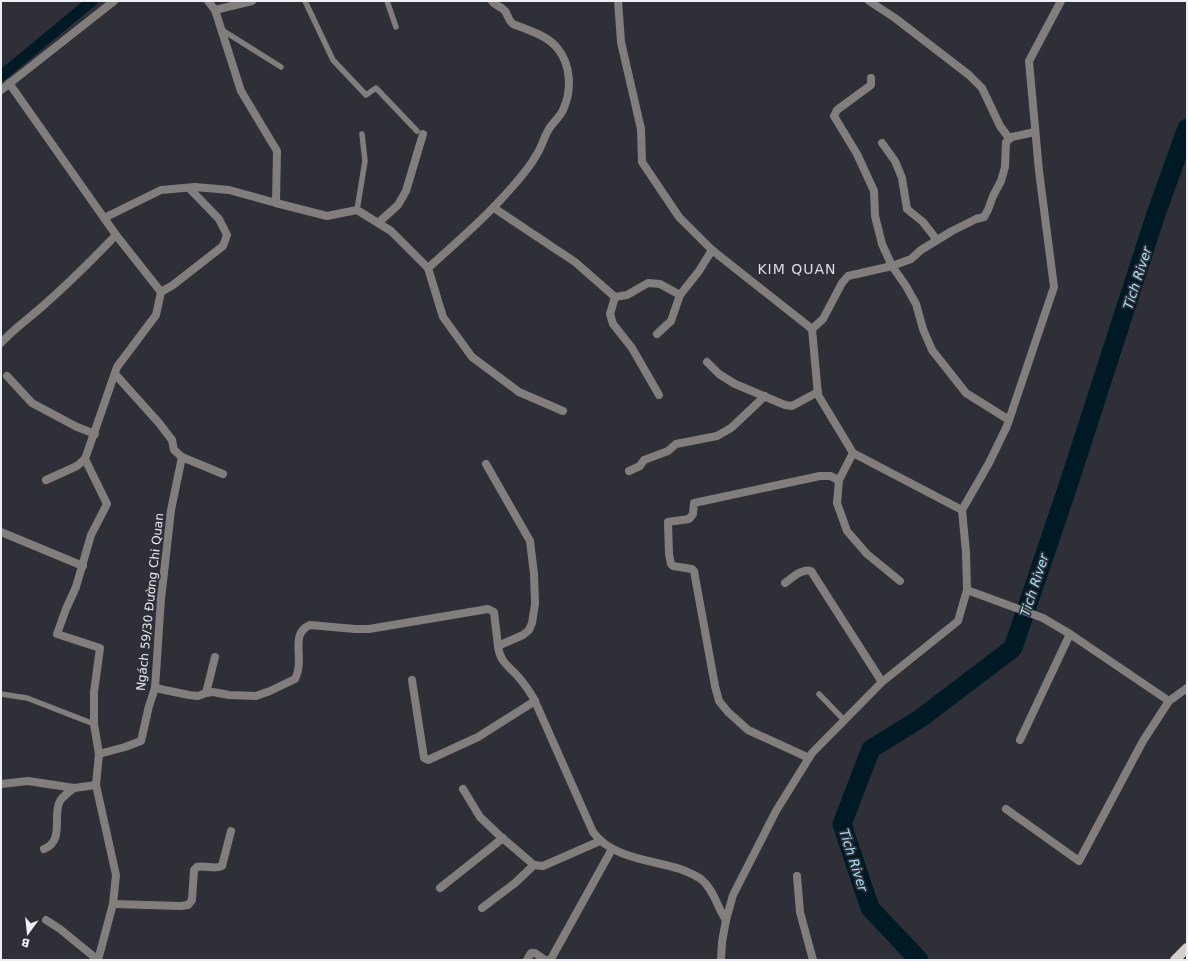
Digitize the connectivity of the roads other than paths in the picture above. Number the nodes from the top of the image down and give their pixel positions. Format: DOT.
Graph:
graph roads {
  1 [pos="114,1"];
  2 [pos="208,1"];
  3 [pos="252,1"];
  4 [pos="305,1"];
  5 [pos="388,1"];
  6 [pos="492,1"];
  7 [pos="618,1"];
  8 [pos="869,1"];
  9 [pos="1061,1"];
  10 [pos="215,10"];
  11 [pos="396,27"];
  12 [pos="222,30"];
  13 [pos="281,67"];
  14 [pos="871,78"];
  15 [pos="9,83"];
  16 [pos="1,90"];
  17 [pos="1035,132"];
  18 [pos="420,133"];
  19 [pos="362,134"];
  20 [pos="1009,138"];
  21 [pos="882,143"];
  22 [pos="189,188"];
  23 [pos="276,203"];
  24 [pos="494,208"];
  25 [pos="357,210"];
  26 [pos="104,218"];
  27 [pos="378,223"];
  28 [pos="116,235"];
  29 [pos="937,240"];
  30 [pos="712,250"];
  31 [pos="892,266"];
  32 [pos="428,268"];
  33 [pos="161,292"];
  34 [pos="680,295"];
  35 [pos="615,297"];
  36 [pos="812,329"];
  37 [pos="657,334"];
  38 [pos="1,343"];
  39 [pos="708,362"];
  40 [pos="115,374"];
  41 [pos="7,376"];
  42 [pos="818,392"];
  43 [pos="659,395"];
  44 [pos="765,396"];
  45 [pos="563,411"];
  46 [pos="1009,420"];
  47 [pos="95,434"];
  48 [pos="853,453"];
  49 [pos="182,457"];
  50 [pos="85,459"];
  51 [pos="486,464"];
  52 [pos="629,471"];
  53 [pos="223,474"];
  54 [pos="46,480"];
  55 [pos="839,480"];
  56 [pos="962,510"];
  57 [pos="1,532"];
  58 [pos="83,566"];
  59 [pos="900,581"];
  60 [pos="785,583"];
  61 [pos="967,590"];
  62 [pos="1070,634"];
  63 [pos="498,646"];
  64 [pos="215,657"];
  65 [pos="412,680"];
  66 [pos="882,682"];
  67 [pos="155,688"];
  68 [pos="1187,688"];
  69 [pos="206,693"];
  70 [pos="1,694"];
  71 [pos="819,694"];
  72 [pos="535,701"];
  73 [pos="1169,701"];
  74 [pos="844,720"];
  75 [pos="94,724"];
  76 [pos="1020,740"];
  77 [pos="99,754"];
  78 [pos="809,758"];
  79 [pos="1,784"];
  80 [pos="96,785"];
  81 [pos="74,788"];
  82 [pos="463,789"];
  83 [pos="1006,809"];
  84 [pos="231,831"];
  85 [pos="503,838"];
  86 [pos="600,841"];
  87 [pos="44,849"];
  88 [pos="612,849"];
  89 [pos="534,865"];
  90 [pos="797,876"];
  91 [pos="440,888"];
  92 [pos="113,904"];
  93 [pos="482,908"];
  94 [pos="46,920"];
  95 [pos="726,920"];
  96 [pos="1187,948"];
  97 [pos="98,960"];
  98 [pos="527,960"];
  99 [pos="546,960"];
  100 [pos="720,960"];
  101 [pos="813,960"];
  102 [pos="1175,960"];
  1 -- 15 [label="street"];
  2 -- 10 [label="street"];
  3 -- 10 [label="street"];
  4 -- 18 [label="lane"];
  5 -- 11 [label="lane"];
  6 -- 24 [label="street"];
  7 -- 30 [label="street"];
  8 -- 20 [label="street"];
  9 -- 17 [label="street"];
  10 -- 12 [label="street"];
  12 -- 13 [label="lane"];
  12 -- 23 [label="street"];
  14 -- 31 [label="street"];
  15 -- 16 [label="street"];
  15 -- 26 [label="street"];
  17 -- 20 [label="street"];
  17 -- 46 [label="street"];
  18 -- 27 [label="street"];
  19 -- 25 [label="lane"];
  20 -- 29 [label="street"];
  21 -- 29 [label="street"];
  22 -- 23 [label="street"];
  22 -- 26 [label="street"];
  22 -- 33 [label="street"];
  23 -- 25 [label="street"];
  24 -- 32 [label="street"];
  24 -- 35 [label="street"];
  25 -- 27 [label="street"];
  26 -- 28 [label="street"];
  27 -- 32 [label="street"];
  28 -- 33 [label="street"];
  28 -- 38 [label="street"];
  29 -- 31 [label="street"];
  30 -- 34 [label="street"];
  30 -- 36 [label="street"];
  31 -- 36 [label="street"];
  31 -- 46 [label="street"];
  32 -- 45 [label="street"];
  33 -- 40 [label="street"];
  34 -- 35 [label="street"];
  34 -- 37 [label="street"];
  35 -- 43 [label="street"];
  36 -- 42 [label="street"];
  39 -- 44 [label="street"];
  40 -- 47 [label="street"];
  40 -- 49 [label="street"];
  41 -- 47 [label="street"];
  42 -- 44 [label="street"];
  42 -- 48 [label="street"];
  44 -- 52 [label="street"];
  46 -- 56 [label="street"];
  47 -- 50 [label="street"];
  48 -- 55 [label="street"];
  48 -- 56 [label="street"];
  49 -- 53 [label="street"];
  49 -- 67 [label="street, Ngách 59/30 Đường Chi Quan"];
  50 -- 54 [label="street"];
  50 -- 58 [label="street"];
  51 -- 63 [label="street"];
  55 -- 59 [label="street"];
  55 -- 78 [label="street"];
  56 -- 61 [label="street"];
  57 -- 58 [label="street"];
  58 -- 75 [label="street"];
  60 -- 66 [label="street"];
  61 -- 62 [label="street"];
  61 -- 66 [label="street"];
  62 -- 73 [label="street"];
  62 -- 76 [label="street"];
  63 -- 69 [label="street"];
  63 -- 72 [label="street"];
  64 -- 69 [label="street"];
  65 -- 72 [label="street"];
  66 -- 74 [label="street"];
  67 -- 69 [label="street"];
  67 -- 77 [label="street, Ngách 59/30 Đường Chi Quan"];
  68 -- 73 [label="street"];
  70 -- 75 [label="lane"];
  71 -- 74 [label="lane"];
  72 -- 86 [label="street"];
  73 -- 83 [label="street"];
  74 -- 78 [label="street"];
  75 -- 77 [label="street"];
  77 -- 80 [label="street"];
  78 -- 95 [label="street"];
  79 -- 81 [label="street"];
  80 -- 81 [label="street"];
  80 -- 92 [label="street"];
  81 -- 87 [label="street"];
  82 -- 85 [label="street"];
  84 -- 92 [label="street"];
  85 -- 89 [label="street"];
  85 -- 91 [label="street"];
  86 -- 88 [label="street"];
  86 -- 89 [label="street"];
  88 -- 95 [label="street"];
  88 -- 99 [label="street"];
  89 -- 93 [label="street"];
  90 -- 101 [label="street"];
  92 -- 97 [label="street"];
  94 -- 97 [label="street"];
  95 -- 100 [label="street"];
  96 -- 102 [label="main road"];
  98 -- 99 [label="street"];
}
